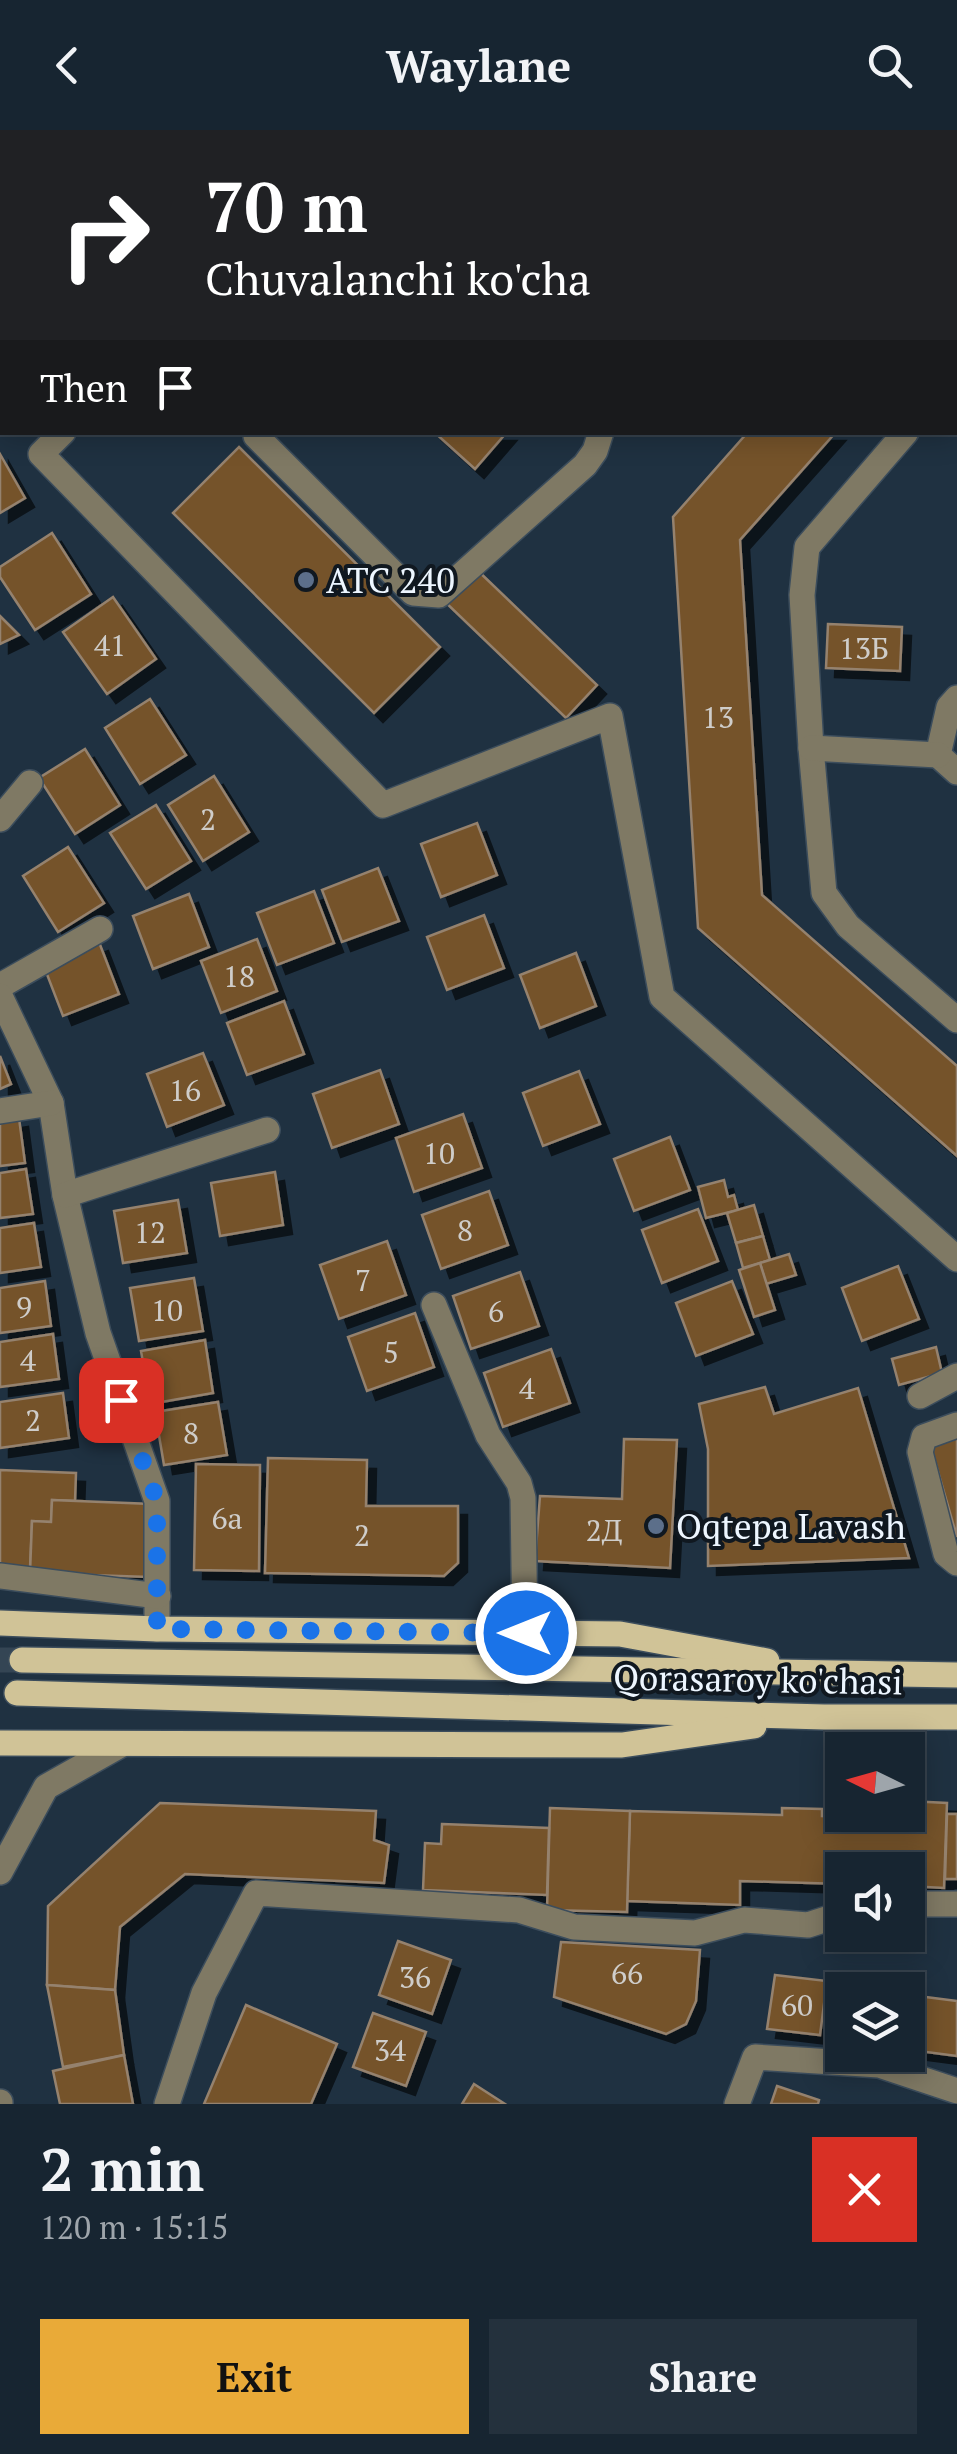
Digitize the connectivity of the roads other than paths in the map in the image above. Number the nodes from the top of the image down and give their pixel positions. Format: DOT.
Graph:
graph roads {
  1 [pos="60,435"];
  2 [pos="599,435"];
  3 [pos="903,435"];
  4 [pos="256,436"];
  5 [pos="957,698"];
  6 [pos="811,748"];
  7 [pos="947,764"];
  8 [pos="30,782"];
  9 [pos="0,819"];
  10 [pos="100,929"];
  11 [pos="0,986"];
  12 [pos="0,996"];
  13 [pos="957,1020"];
  14 [pos="50,1104"];
  15 [pos="0,1111"];
  16 [pos="267,1130"];
  17 [pos="65,1195"];
  18 [pos="957,1259"];
  19 [pos="434,1305"];
  20 [pos="957,1376"];
  21 [pos="920,1396"];
  22 [pos="957,1425"];
  23 [pos="957,1563"];
  24 [pos="0,1576"];
  25 [pos="158,1596"];
  26 [pos="0,1622"];
  27 [pos="157,1629"];
  28 [pos="526,1633"];
  29 [pos="22,1660"];
  30 [pos="835,1674"];
  31 [pos="957,1675"];
  32 [pos="17,1693"];
  33 [pos="824,1717"];
  34 [pos="957,1717"];
  35 [pos="0,1743"];
  36 [pos="122,1744"];
  37 [pos="0,1872"];
  38 [pos="925,1904"];
  39 [pos="957,1904"];
  40 [pos="825,1920"];
  41 [pos="957,2091"];
  42 [pos="166,2104"];
  43 [pos="737,2104"];
  1 -- 18 [label="street"];
  2 -- 4 [label="street"];
  3 -- 6 [label="street"];
  5 -- 7 [label="street"];
  6 -- 7 [label="street"];
  6 -- 13 [label="street"];
  8 -- 9 [label="street"];
  10 -- 11 [label="street"];
  12 -- 14 [label="street"];
  14 -- 15 [label="street"];
  14 -- 17 [label="street"];
  16 -- 17 [label="street"];
  17 -- 25 [label="street"];
  19 -- 28 [label="street"];
  20 -- 21 [label="street"];
  22 -- 23 [label="street"];
  24 -- 25 [label="street"];
  25 -- 27 [label="street"];
  26 -- 27 [label="main road"];
  27 -- 28 [label="main road"];
  28 -- 30 [label="main road"];
  29 -- 30 [label="main road, Qorasaroy ko'chasi"];
  30 -- 31 [label="main road, Qorasaroy ko'chasi"];
  32 -- 33 [label="main road, Qorasaroy ko'chasi"];
  33 -- 34 [label="main road, Qorasaroy ko'chasi"];
  33 -- 36 [label="main road"];
  35 -- 36 [label="main road"];
  36 -- 37 [label="street"];
  38 -- 39 [label="street"];
  40 -- 42 [label="street"];
  41 -- 43 [label="street"];
}
